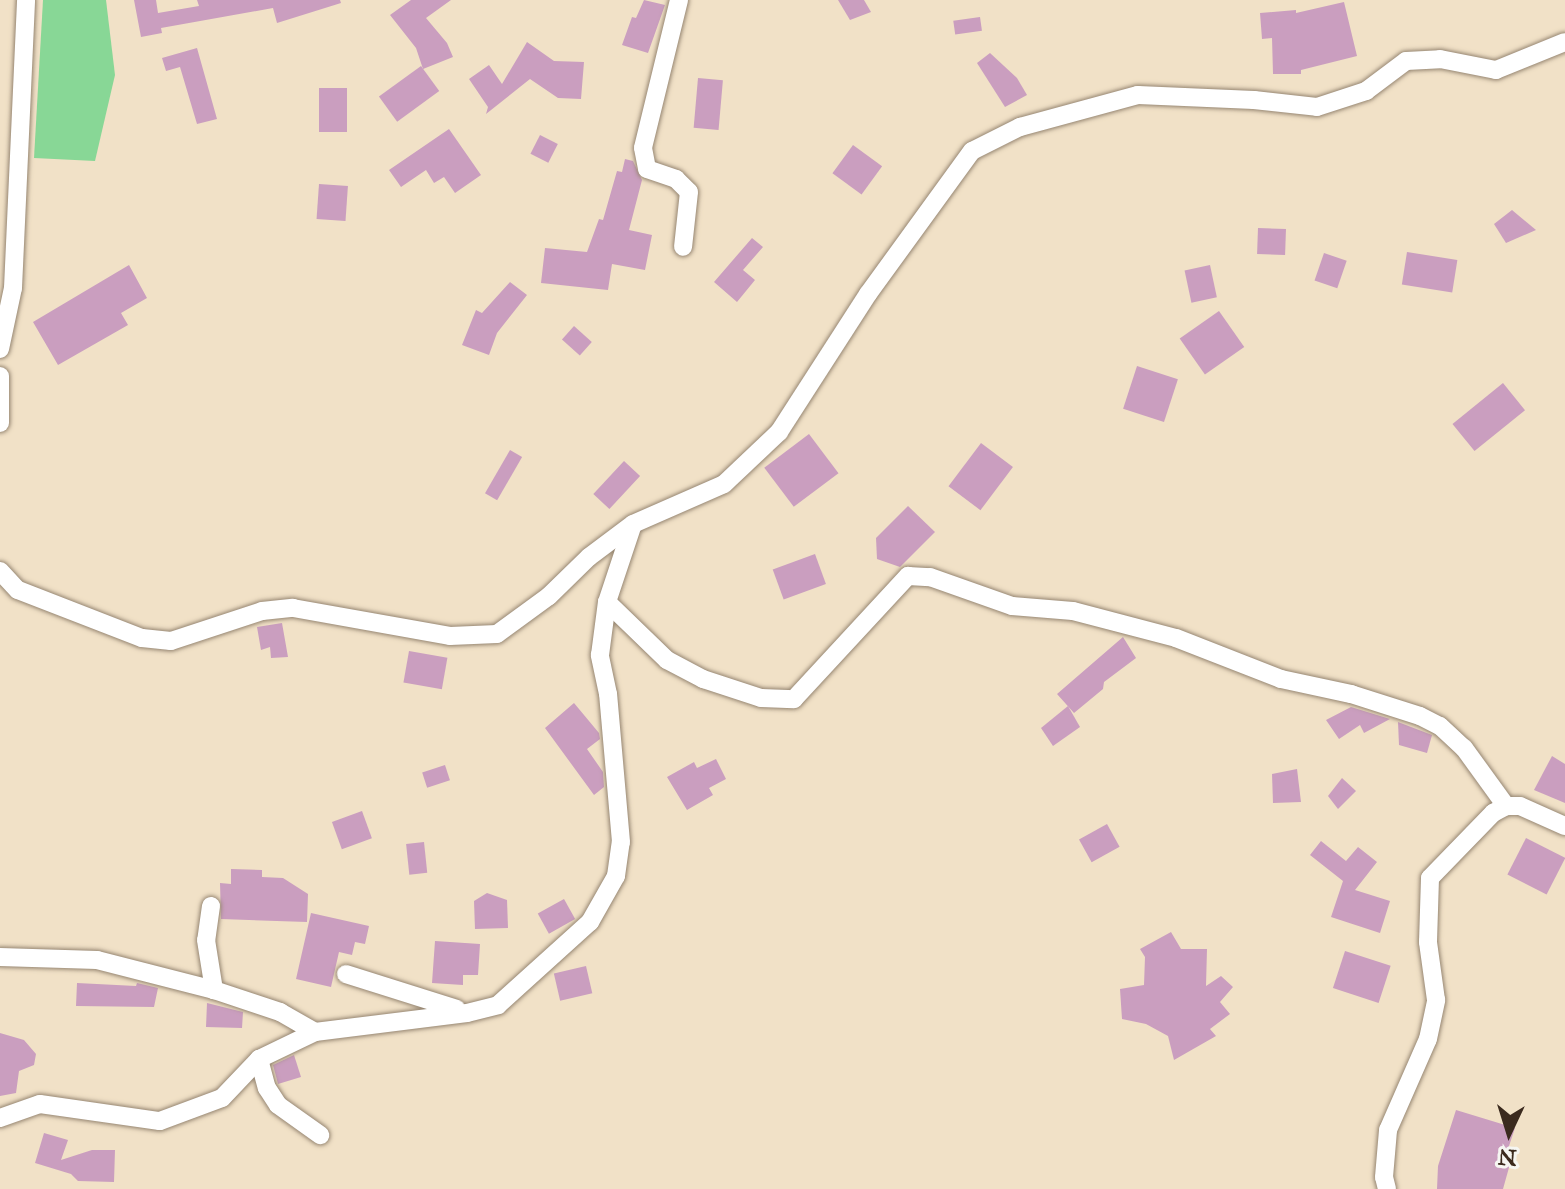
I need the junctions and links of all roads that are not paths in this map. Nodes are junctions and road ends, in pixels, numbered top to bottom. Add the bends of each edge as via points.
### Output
1 (26, 0) edge
2 (679, 0) edge
3 (1565, 42) edge
4 (683, 247) dead end
5 (0, 349) edge
6 (0, 376) edge
7 (0, 423) edge
8 (633, 524) junction
9 (0, 571) edge
10 (607, 602) junction
11 (1506, 806) junction
12 (1565, 826) edge
13 (211, 906) dead end
14 (0, 957) edge
15 (346, 974) dead end
16 (214, 990) junction
17 (467, 1013) junction
18 (315, 1032) junction
19 (259, 1059) junction
20 (0, 1118) edge
21 (320, 1135) dead end
22 (1387, 1189) edge

1 - 5 street via 13,288
2 - 4 street via 643,148 647,169 676,179 689,192
3 - 8 street via 1496,70 1440,59 1406,61 1366,91 1317,107 1138,95 1020,127 972,151 868,294 779,432 724,484
6 - 7 street
8 - 9 street via 510,625 479,637 293,608 262,611 171,641 142,638 18,590
8 - 10 street
10 - 11 street via 667,660 703,679 761,698 794,699 908,576 930,577 1012,606 1073,611 1176,638 1272,677 1420,716 1464,748
10 - 17 street via 600,655 621,823 616,876 590,922 498,1005
11 - 12 street via 1520,806
11 - 22 street via 1430,878 1428,942 1436,1000 1428,1039 1388,1130
13 - 16 street via 206,940
14 - 16 street via 97,960
15 - 17 street
16 - 18 street via 280,1012
17 - 18 street
18 - 19 street
19 - 20 street via 222,1098 160,1121 40,1104
19 - 21 street via 278,1105

